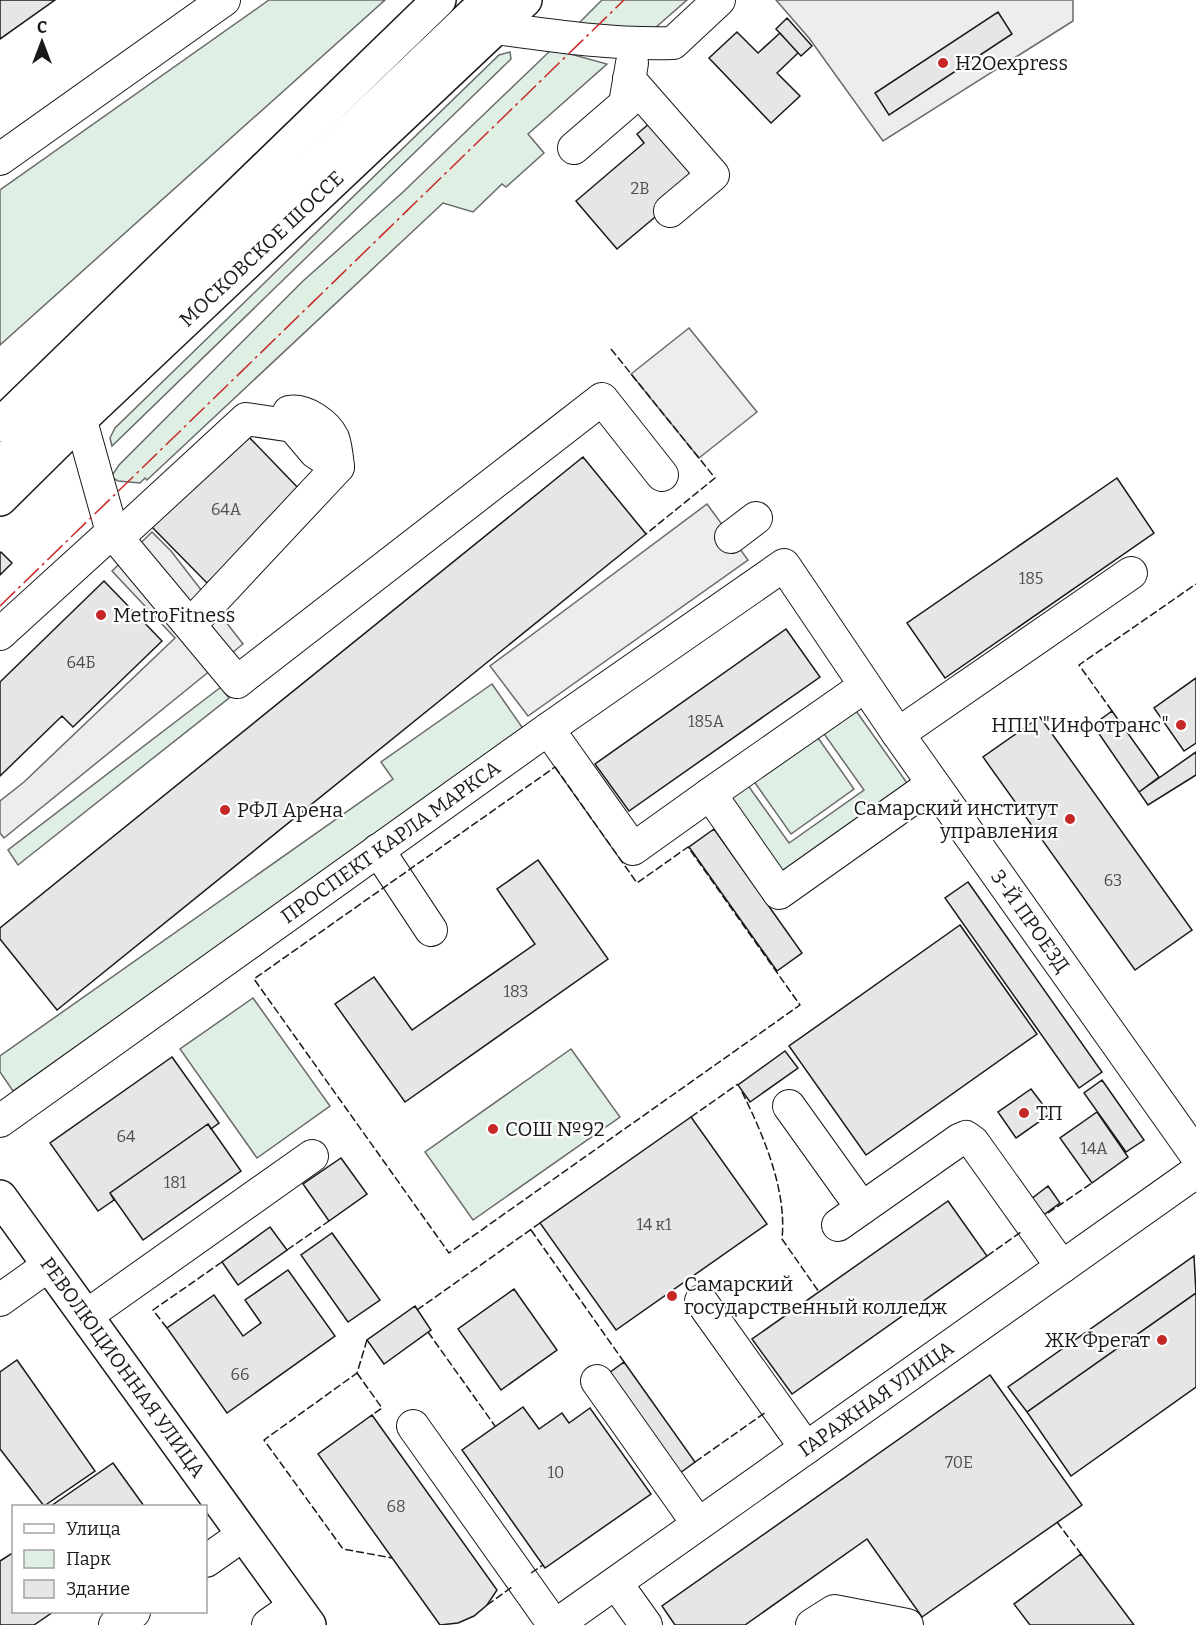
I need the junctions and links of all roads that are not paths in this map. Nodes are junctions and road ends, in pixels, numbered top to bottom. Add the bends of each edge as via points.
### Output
1 (224, 0) edge
2 (439, 0) edge
3 (525, 0) edge
4 (719, 0) edge
5 (492, 14) edge
6 (636, 44) junction
7 (629, 79) junction
8 (574, 148) dead end
9 (0, 159) edge
10 (670, 211) dead end
11 (77, 406) junction
12 (0, 426) edge
13 (0, 465) edge
14 (662, 475) dead end
15 (0, 499) edge
16 (756, 518) dead end
17 (114, 535) junction
18 (731, 537) dead end
19 (784, 565) joint
20 (1131, 573) dead end
21 (191, 624) junction
22 (0, 634) edge
23 (865, 686) junction
24 (548, 729) junction
25 (898, 734) junction
26 (933, 784) junction
27 (710, 795) junction
28 (378, 850) junction
29 (432, 930) dead end
30 (789, 1106) dead end
31 (0, 1121) edge
32 (1196, 1155) edge
33 (312, 1156) dead end
34 (1196, 1172) edge
35 (0, 1197) edge
36 (49, 1265) junction
37 (1062, 1268) junction
38 (0, 1300) edge
39 (701, 1301) dead end
40 (86, 1316) junction
41 (597, 1381) dead end
42 (413, 1426) dead end
43 (806, 1448) junction
44 (698, 1524) junction
45 (243, 1535) junction
46 (207, 1560) edge
47 (616, 1582) junction
48 (131, 1613) edge
49 (302, 1615) edge
50 (115, 1625) edge
51 (268, 1625) edge
52 (555, 1625) edge
53 (646, 1625) edge
54 (812, 1625) edge
55 (907, 1625) edge

1 - 9 street
2 - 12 main road
3 - 5 main road, МОСКОВСКОЕ ШОССЕ
4 - 6 street via 673,43
5 - 6 street via 554,37
5 - 11 main road, МОСКОВСКОЕ ШОССЕ
5 - 11 main road, МОСКОВСКОЕ ШОССЕ via 464,23
6 - 7 street
7 - 8 street via 625,104
7 - 10 street via 712,175
11 - 13 main road, МОСКОВСКОЕ ШОССЕ
11 - 15 main road, МОСКОВСКОЕ ШОССЕ
11 - 17 street
14 - 21 street via 602,399 237,682
16 - 18 street
17 - 21 street
17 - 21 street via 246,419 293,426 315,452 338,467
17 - 22 street
19 - 23 street, 3-Й ПРОЕЗД
19 - 24 street, ПРОСПЕКТ КАРЛА МАРКСА
20 - 25 street
23 - 25 street, 3-Й ПРОЕЗД
23 - 27 street
24 - 27 street via 633,849
24 - 28 street, ПРОСПЕКТ КАРЛА МАРКСА
25 - 26 street, 3-Й ПРОЕЗД
26 - 27 street via 779,893
26 - 32 street, 3-Й ПРОЕЗД
28 - 29 street
28 - 31 street, ПРОСПЕКТ КАРЛА МАРКСА
30 - 37 street via 850,1217 966,1137
33 - 40 street
34 - 37 street, ГАРАЖНАЯ УЛИЦА
35 - 36 main road, РЕВОЛЮЦИОННАЯ УЛИЦА
36 - 38 street
36 - 40 main road, РЕВОЛЮЦИОННАЯ УЛИЦА
37 - 43 street, ГАРАЖНАЯ УЛИЦА
39 - 43 street
40 - 45 main road, РЕВОЛЮЦИОННАЯ УЛИЦА
41 - 44 street
42 - 52 street
43 - 44 street, ГАРАЖНАЯ УЛИЦА
44 - 47 street, ГАРАЖНАЯ УЛИЦА
45 - 46 street
45 - 49 main road, РЕВОЛЮЦИОННАЯ УЛИЦА
47 - 52 street, ГАРАЖНАЯ УЛИЦА
47 - 53 street
48 - 50 street
49 - 51 street
54 - 55 street via 834,1611

